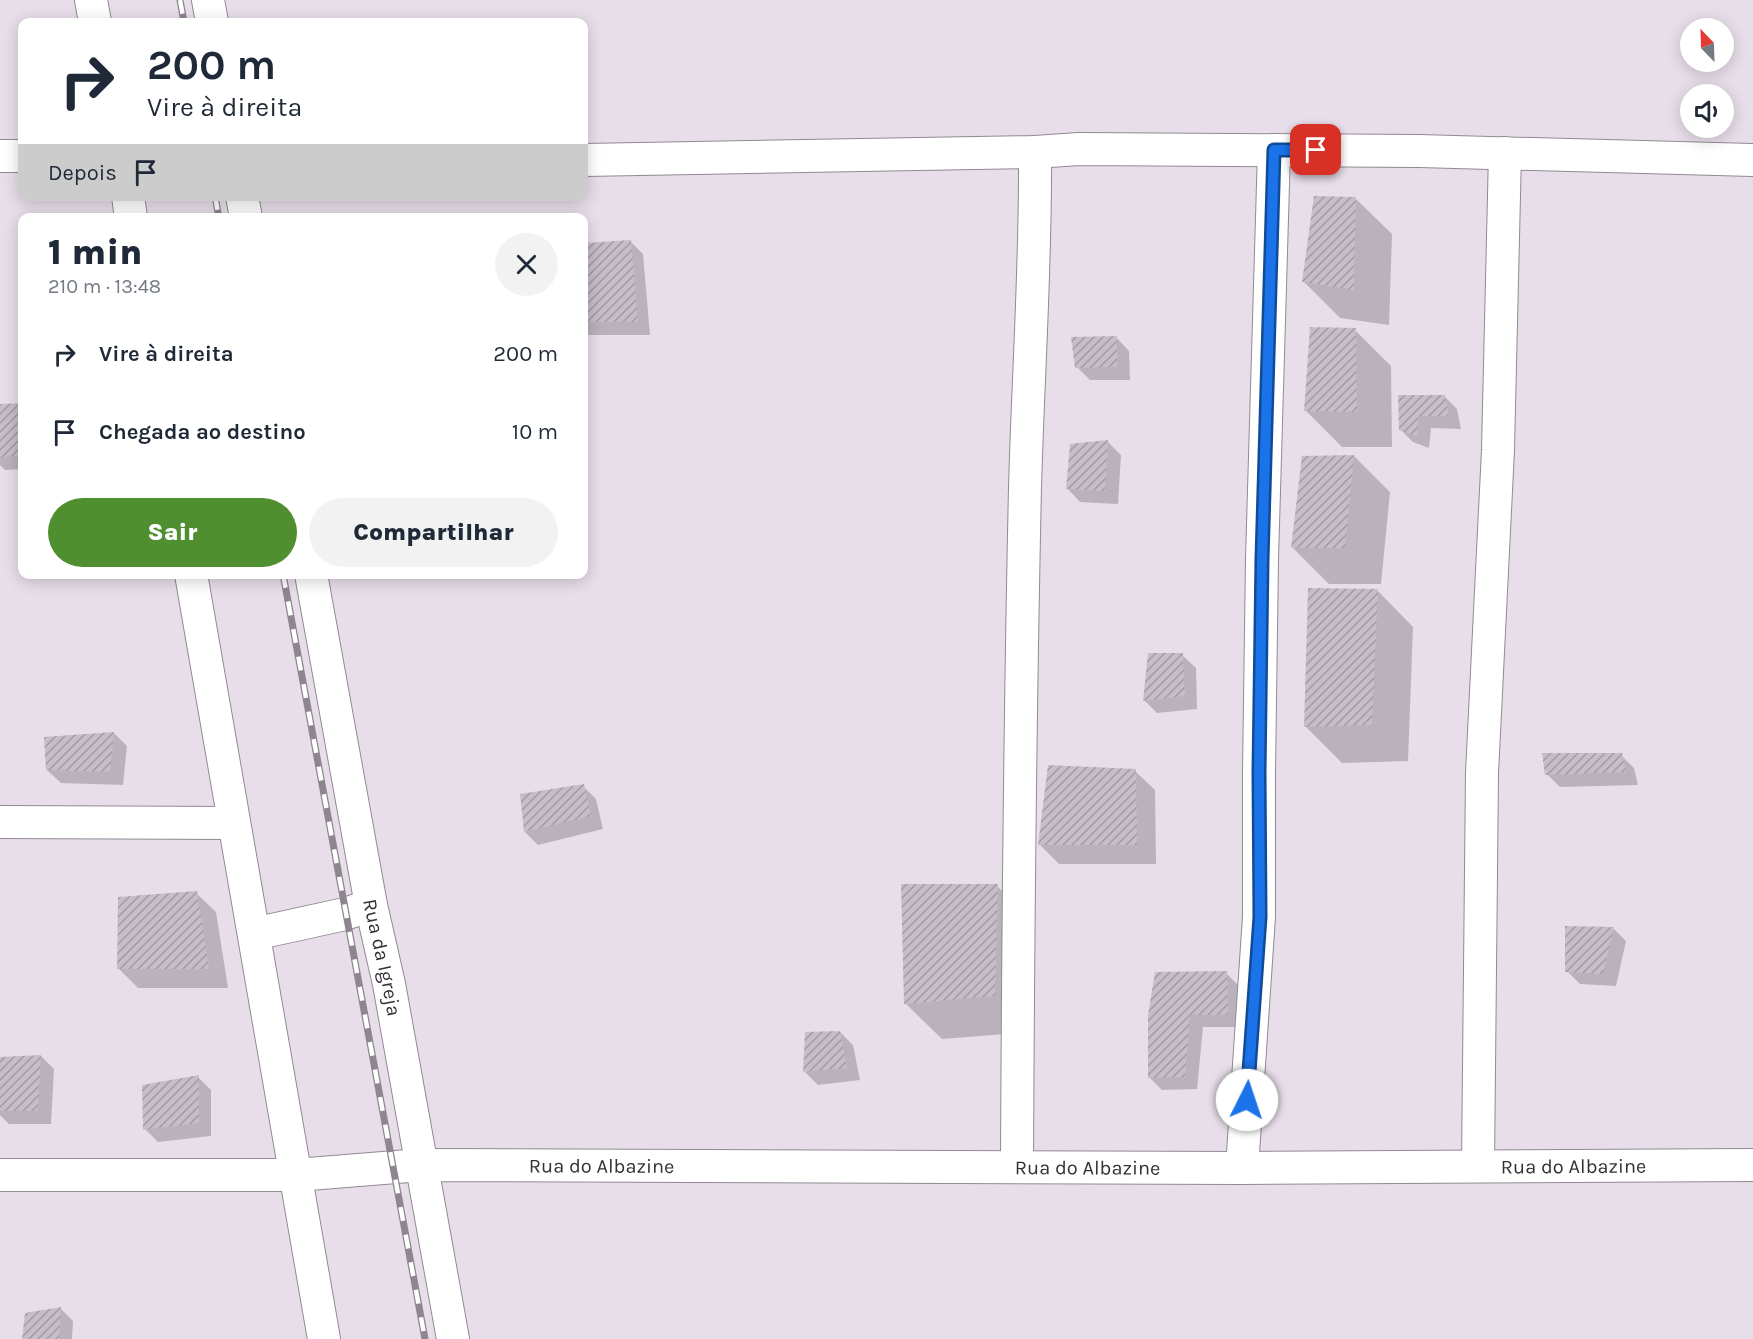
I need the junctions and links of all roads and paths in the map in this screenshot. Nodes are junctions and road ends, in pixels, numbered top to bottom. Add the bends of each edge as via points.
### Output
1 (91, 0) edge
2 (208, 0) edge
3 (94, 18) edge
4 (211, 18) edge
5 (1274, 150) junction
6 (1035, 152) junction
7 (1505, 153) junction
8 (0, 156) edge
9 (18, 156) edge
10 (588, 160) edge
11 (1753, 160) edge
12 (192, 579) edge
13 (313, 579) edge
14 (0, 822) edge
15 (233, 823) junction
16 (370, 905) junction
17 (254, 934) junction
18 (421, 1165) junction
19 (1753, 1165) edge
20 (1017, 1166) junction
21 (1478, 1167) junction
22 (1242, 1168) junction
23 (0, 1175) edge
24 (296, 1175) junction
25 (324, 1339) edge
26 (453, 1339) edge

1 - 3 street
2 - 4 street
5 - 6 street
5 - 7 street
5 - 22 street via 1262,571 1260,917
6 - 10 street
6 - 20 street via 1020,718
7 - 11 street
7 - 21 street via 1498,450 1482,773
8 - 9 street
12 - 15 street
13 - 16 street, Rua da Igreja
14 - 15 street
15 - 17 street
16 - 17 street
16 - 18 street, Rua da Igreja via 389,984
17 - 24 street
18 - 20 street, Rua do Albazine
18 - 24 street, Rua do Albazine
18 - 26 street, Rua da Igreja
19 - 21 street, Rua do Albazine
20 - 22 street, Rua do Albazine
21 - 22 street, Rua do Albazine
23 - 24 street, Rua do Albazine
24 - 25 street

